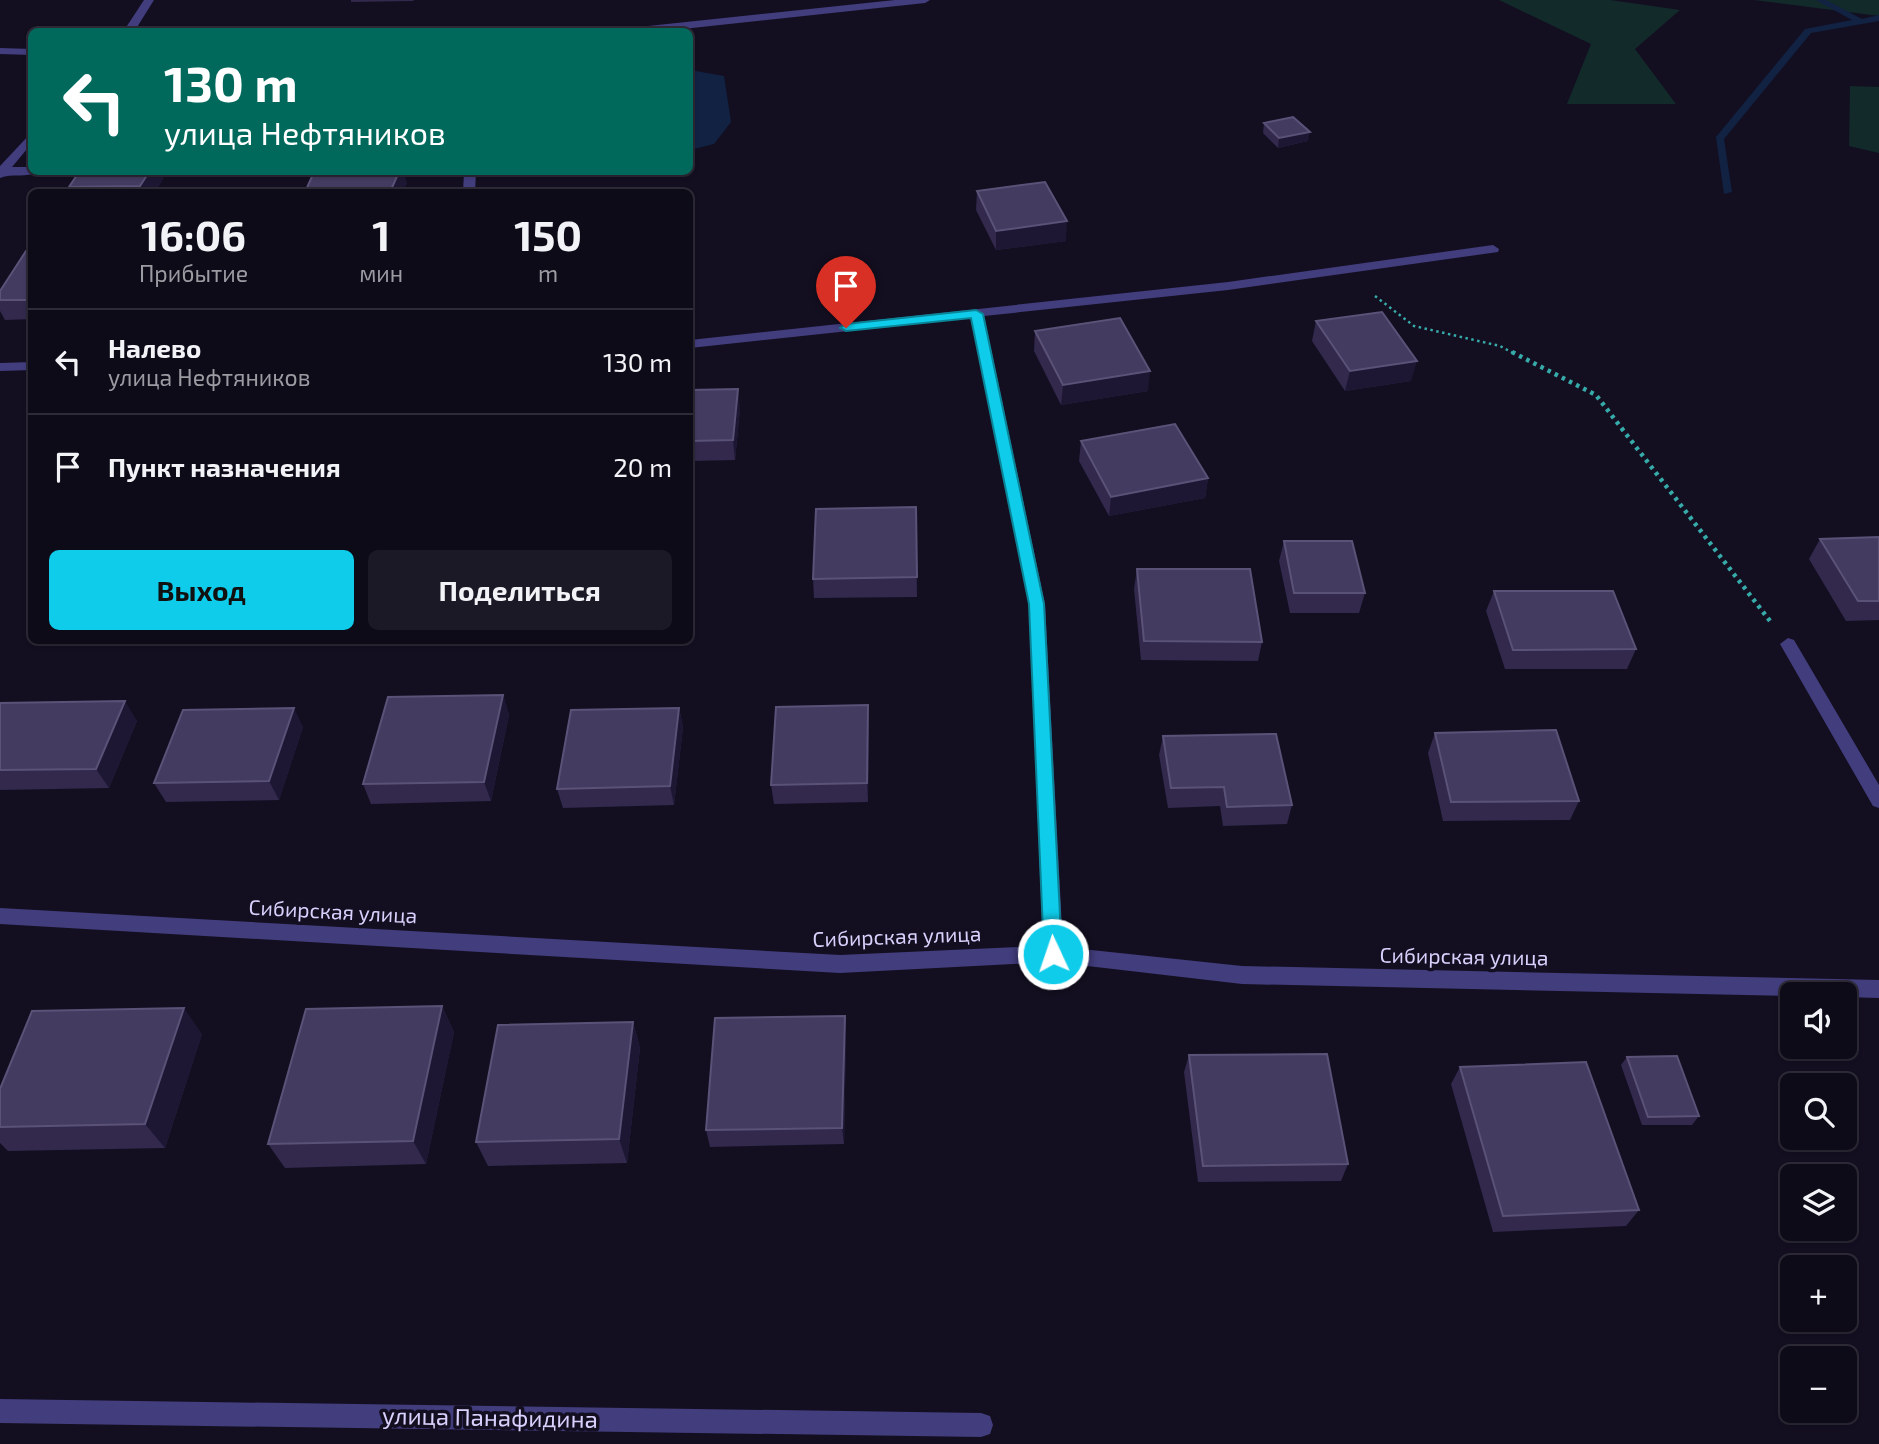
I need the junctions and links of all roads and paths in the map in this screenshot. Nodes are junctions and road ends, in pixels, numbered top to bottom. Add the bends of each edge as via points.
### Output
1 (149, 0) edge
2 (925, 0) edge
3 (131, 28) edge
4 (658, 28) edge
5 (0, 51) edge
6 (28, 52) edge
7 (28, 140) edge
8 (28, 171) edge
9 (1, 173) edge
10 (1493, 249) dead end
11 (1341, 270) junction
12 (976, 314) junction
13 (693, 344) edge
14 (28, 366) edge
15 (0, 367) edge
16 (1788, 644) joint
17 (1879, 801) edge
18 (0, 916) edge
19 (1053, 954) junction
20 (1879, 989) edge
21 (0, 1411) edge
22 (981, 1425) dead end

1 - 3 street
2 - 4 street
5 - 6 street
7 - 9 street
8 - 9 street
10 - 11 street
11 - 12 street
11 - 16 path via 1414,326 1500,346 1596,395
12 - 13 street
12 - 19 street via 1037,604
14 - 15 street
16 - 17 street
18 - 19 street, Сибирская улица via 840,964
19 - 20 street, Сибирская улица via 1242,975
21 - 22 street, улица Панафидина

